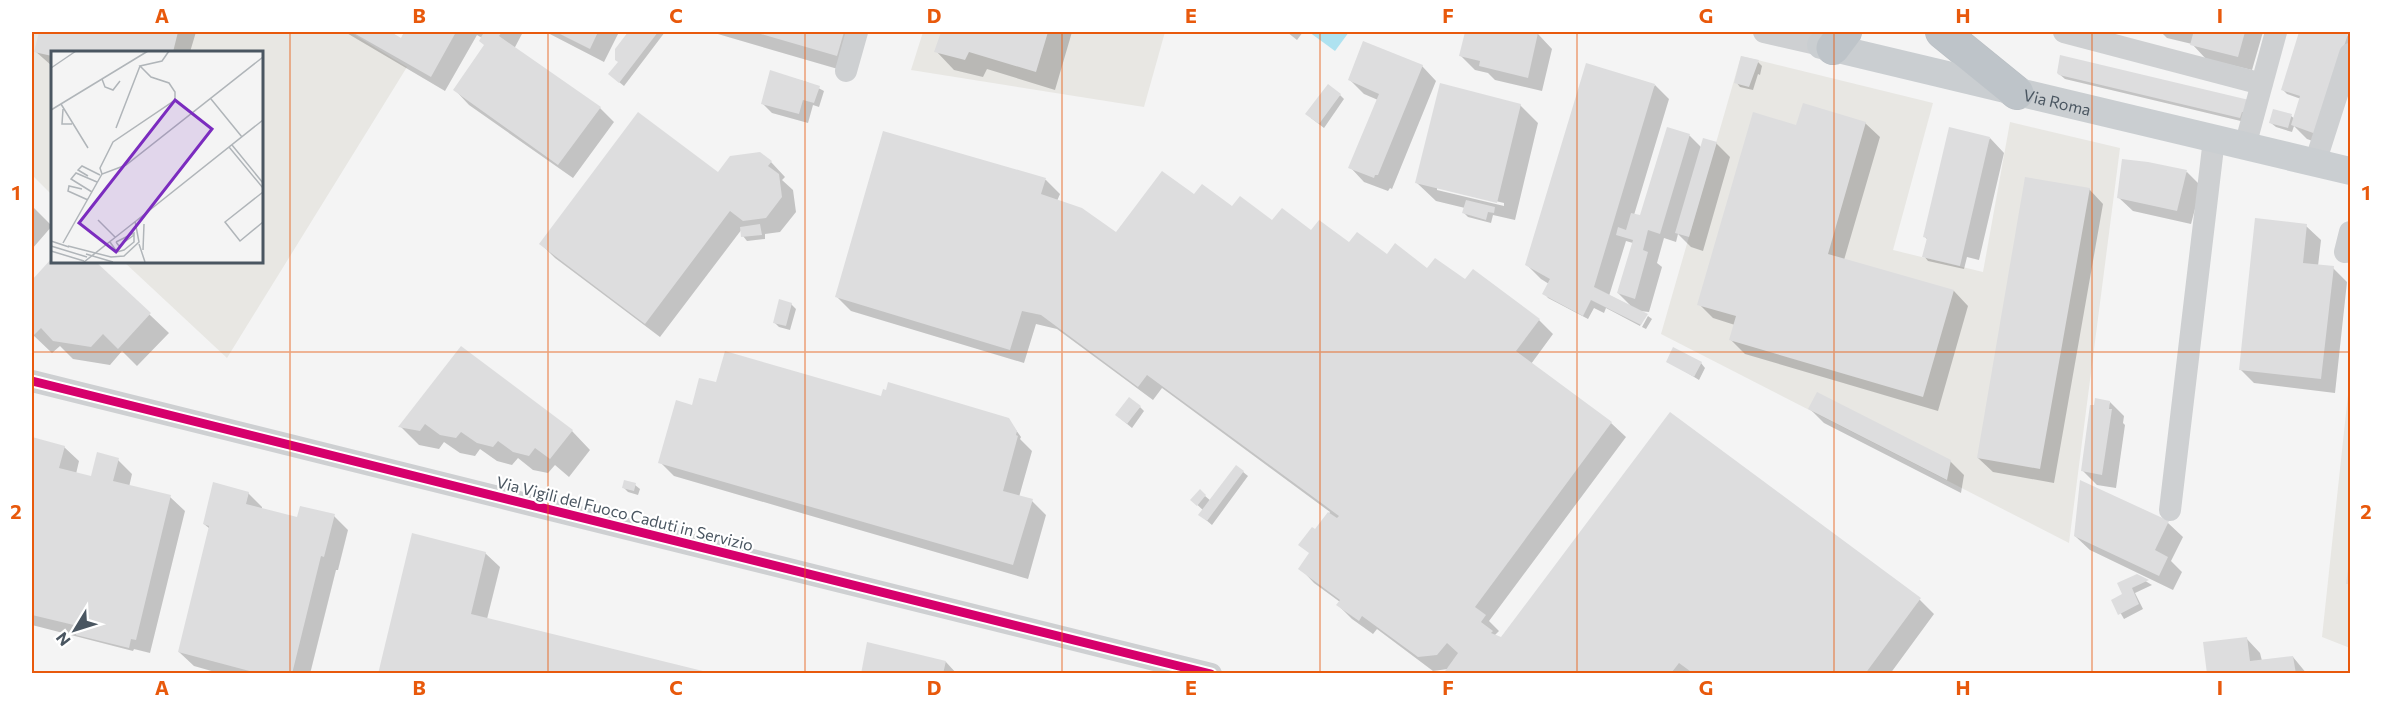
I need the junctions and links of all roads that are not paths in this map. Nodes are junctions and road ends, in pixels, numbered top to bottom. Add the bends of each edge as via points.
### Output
1 (857, 32) edge
2 (1764, 32) edge
3 (1942, 32) edge
4 (2064, 32) edge
5 (2276, 32) edge
6 (1829, 39) edge
7 (2350, 54) edge
8 (846, 70) dead end
9 (2262, 84) junction
10 (2017, 93) junction
11 (2214, 139) junction
12 (2245, 146) junction
13 (2315, 163) junction
14 (2350, 171) edge
15 (32, 381) edge
16 (2170, 510) dead end
17 (1211, 674) edge

1 - 8 street
2 - 6 street, Via Roma
3 - 10 highway
4 - 9 street
5 - 9 street
6 - 10 main road, Via Roma
7 - 13 street
9 - 12 street
10 - 11 main road, Via Roma
11 - 12 main road, Via Roma
11 - 16 street
12 - 13 main road, Via Roma
13 - 14 main road, Via Roma
15 - 17 street, Via Vigili del Fuoco Caduti in Servizio

